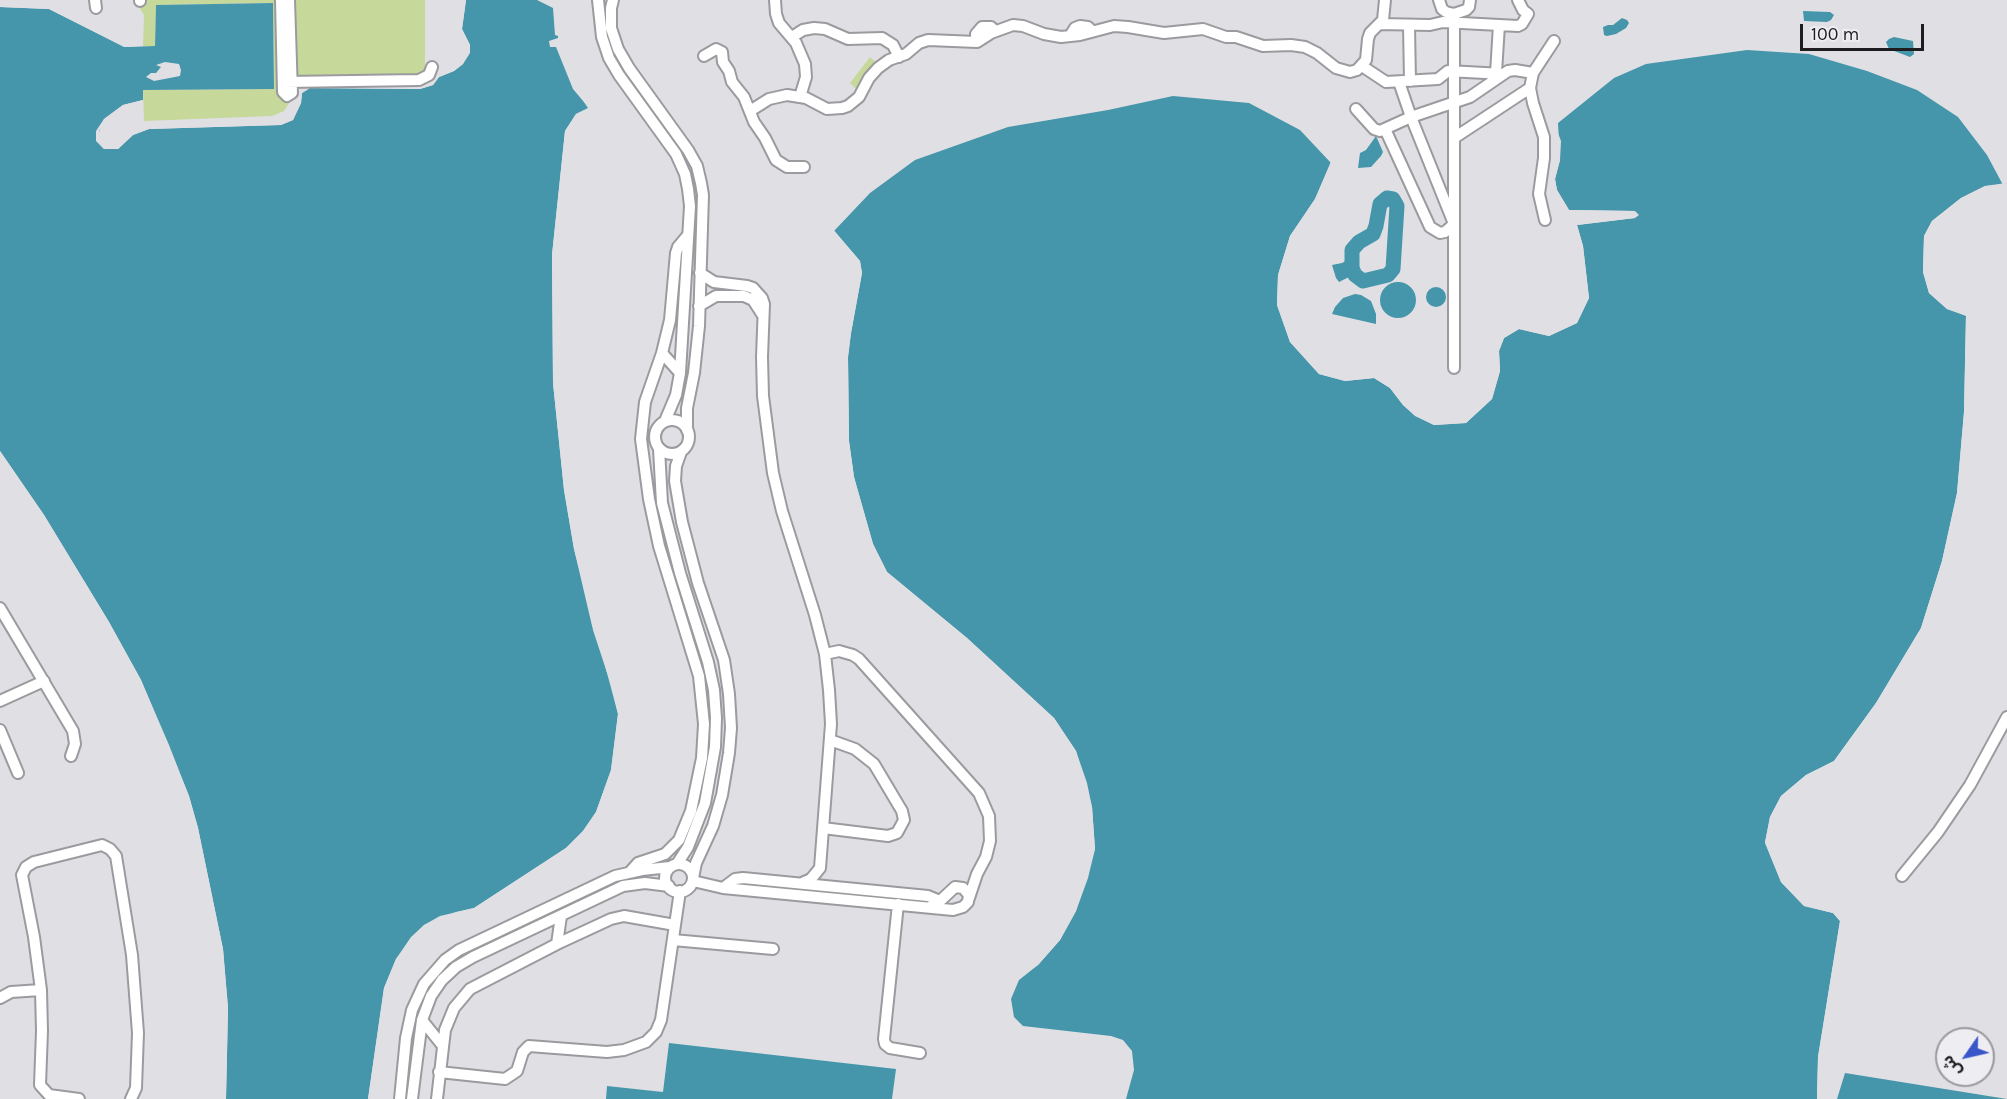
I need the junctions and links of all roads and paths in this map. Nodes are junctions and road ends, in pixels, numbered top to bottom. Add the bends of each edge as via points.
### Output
1 (598, 0) edge
2 (613, 0) edge
3 (775, 0) edge
4 (1385, 0) edge
5 (1433, 0) edge
6 (1439, 0) edge
7 (1470, 0) edge
8 (1518, 0) edge
9 (285, 1) edge
10 (1454, 18) junction
11 (1380, 24) junction
12 (1434, 24) junction
13 (1499, 25) junction
14 (1409, 26) junction
15 (792, 38) junction
16 (1554, 41) dead end
17 (704, 56) dead end
18 (899, 57) junction
19 (1362, 66) junction
20 (432, 67) dead end
21 (1454, 72) junction
22 (1533, 73) junction
23 (1500, 74) junction
24 (1405, 82) junction
25 (1530, 88) junction
26 (800, 97) junction
27 (1454, 102) junction
28 (1356, 108) dead end
29 (750, 111) junction
30 (1411, 117) junction
31 (1385, 129) junction
32 (1454, 138) junction
33 (804, 167) dead end
34 (1545, 220) dead end
35 (1454, 224) junction
36 (688, 235) junction
37 (700, 273) junction
38 (699, 306) junction
39 (763, 317) junction
40 (662, 354) junction
41 (1454, 368) dead end
42 (680, 373) junction
43 (665, 421) junction
44 (687, 430) junction
45 (660, 449) junction
46 (681, 452) junction
47 (671, 585) junction
48 (687, 595) junction
49 (0, 608) edge
50 (825, 654) junction
51 (44, 681) junction
52 (0, 701) edge
53 (2007, 717) edge
54 (0, 730) edge
55 (2003, 736) edge
56 (830, 740) junction
57 (71, 756) dead end
58 (18, 773) dead end
59 (823, 828) junction
60 (674, 866) junction
61 (820, 868) junction
62 (629, 873) junction
63 (977, 874) junction
64 (1902, 876) dead end
65 (693, 879) junction
66 (802, 884) junction
67 (669, 886) junction
68 (833, 886) junction
69 (957, 886) junction
70 (723, 888) junction
71 (680, 891) junction
72 (969, 898) junction
73 (940, 901) junction
74 (898, 904) junction
75 (930, 907) junction
76 (561, 916) junction
77 (675, 925) junction
78 (673, 940) junction
79 (557, 944) junction
80 (773, 950) dead end
81 (5, 990) edge
82 (41, 990) junction
83 (0, 998) edge
84 (422, 1020) junction
85 (442, 1045) junction
86 (920, 1053) dead end
87 (439, 1072) junction
88 (136, 1083) junction
89 (79, 1099) edge
90 (123, 1099) edge
91 (131, 1099) edge
92 (400, 1099) edge
93 (412, 1099) edge
94 (436, 1099) edge

1 - 36 street via 609,58 682,166 690,206
2 - 37 street via 611,28 618,49 699,172
3 - 15 street via 779,23
4 - 11 street
5 - 12 street
6 - 10 street via 1442,9
7 - 10 street via 1469,7
8 - 13 street via 1528,14 1522,24
9 - 20 street via 287,82 418,80 429,75
10 - 12 street
10 - 13 street
10 - 21 street
11 - 14 street
11 - 19 street via 1368,39
12 - 14 street
13 - 23 street
14 - 24 street
15 - 18 street via 814,28 848,39 882,38 893,45
15 - 26 street via 805,64
16 - 22 street
17 - 29 street via 716,49 722,52 732,82
18 - 19 street via 928,40 977,42 1010,26 1070,36 1121,26 1164,33 1203,29 1263,46 1305,48 1342,72
18 - 26 street via 878,68 859,97 848,106 827,109
19 - 24 street via 1382,80
21 - 23 street
21 - 24 street via 1438,79
21 - 27 street
22 - 23 street via 1515,70
22 - 25 street
23 - 27 street via 1470,97
24 - 30 street
25 - 32 street
25 - 34 street via 1544,137 1539,194
26 - 29 street via 778,96
27 - 30 street
27 - 32 street
28 - 31 street via 1374,129
29 - 33 street via 776,160 788,167
30 - 31 street
30 - 35 street
31 - 35 street via 1430,227 1440,233
32 - 35 street
35 - 41 street
36 - 40 street via 675,253 670,320
36 - 42 street
37 - 38 street
37 - 39 street via 714,282 753,288 762,298
38 - 39 street via 716,296 744,296 757,304
38 - 44 street
39 - 50 street via 763,396 773,473
40 - 42 street
40 - 47 street via 645,402 641,439 653,523
42 - 43 street
43 - 44 street via 678,421
43 - 45 street via 655,434
44 - 46 street via 688,442
45 - 46 street via 671,454
45 - 48 street via 662,502
46 - 65 street via 675,481 680,512 724,660 731,728 722,795
47 - 48 street
47 - 62 street via 694,653 702,692 704,740 700,776 679,840 665,854 638,863
48 - 60 street via 711,676 715,747 700,819 685,853
49 - 51 street
50 - 56 street
50 - 63 street via 839,651 859,660 979,793 991,833 986,857
51 - 52 street
51 - 57 street via 74,735
53 - 55 street
54 - 58 street
55 - 64 street via 1938,832
56 - 59 street
56 - 59 street via 855,749 874,764 904,820 897,833 888,837
59 - 61 street
60 - 62 street
60 - 65 street via 688,867
60 - 67 street via 666,877
61 - 66 street
61 - 68 street
62 - 92 street via 600,882 459,950 434,971 412,1010
63 - 69 street
63 - 72 street
65 - 70 street
65 - 71 street via 689,887
66 - 68 street
66 - 70 street via 743,878
67 - 71 street
67 - 76 street via 623,886
68 - 73 street via 928,896
69 - 72 street via 966,890
69 - 73 street
70 - 74 street
71 - 77 street
72 - 75 street via 957,910
73 - 75 street
74 - 75 street
74 - 86 street via 884,1039 890,1048
76 - 79 street
76 - 84 street via 456,967 431,996
77 - 78 street
77 - 79 street via 617,917
78 - 80 street
78 - 87 street via 662,1020 646,1042 607,1052 530,1046 523,1052 517,1071 505,1080
79 - 85 street via 470,990 450,1015
81 - 82 street
81 - 83 street
82 - 88 street via 23,885 30,870 43,860 93,847 110,849 116,856 136,984
82 - 89 street via 42,1089 49,1095
84 - 85 street
84 - 93 street
85 - 87 street
87 - 94 street
88 - 90 street
88 - 91 street

